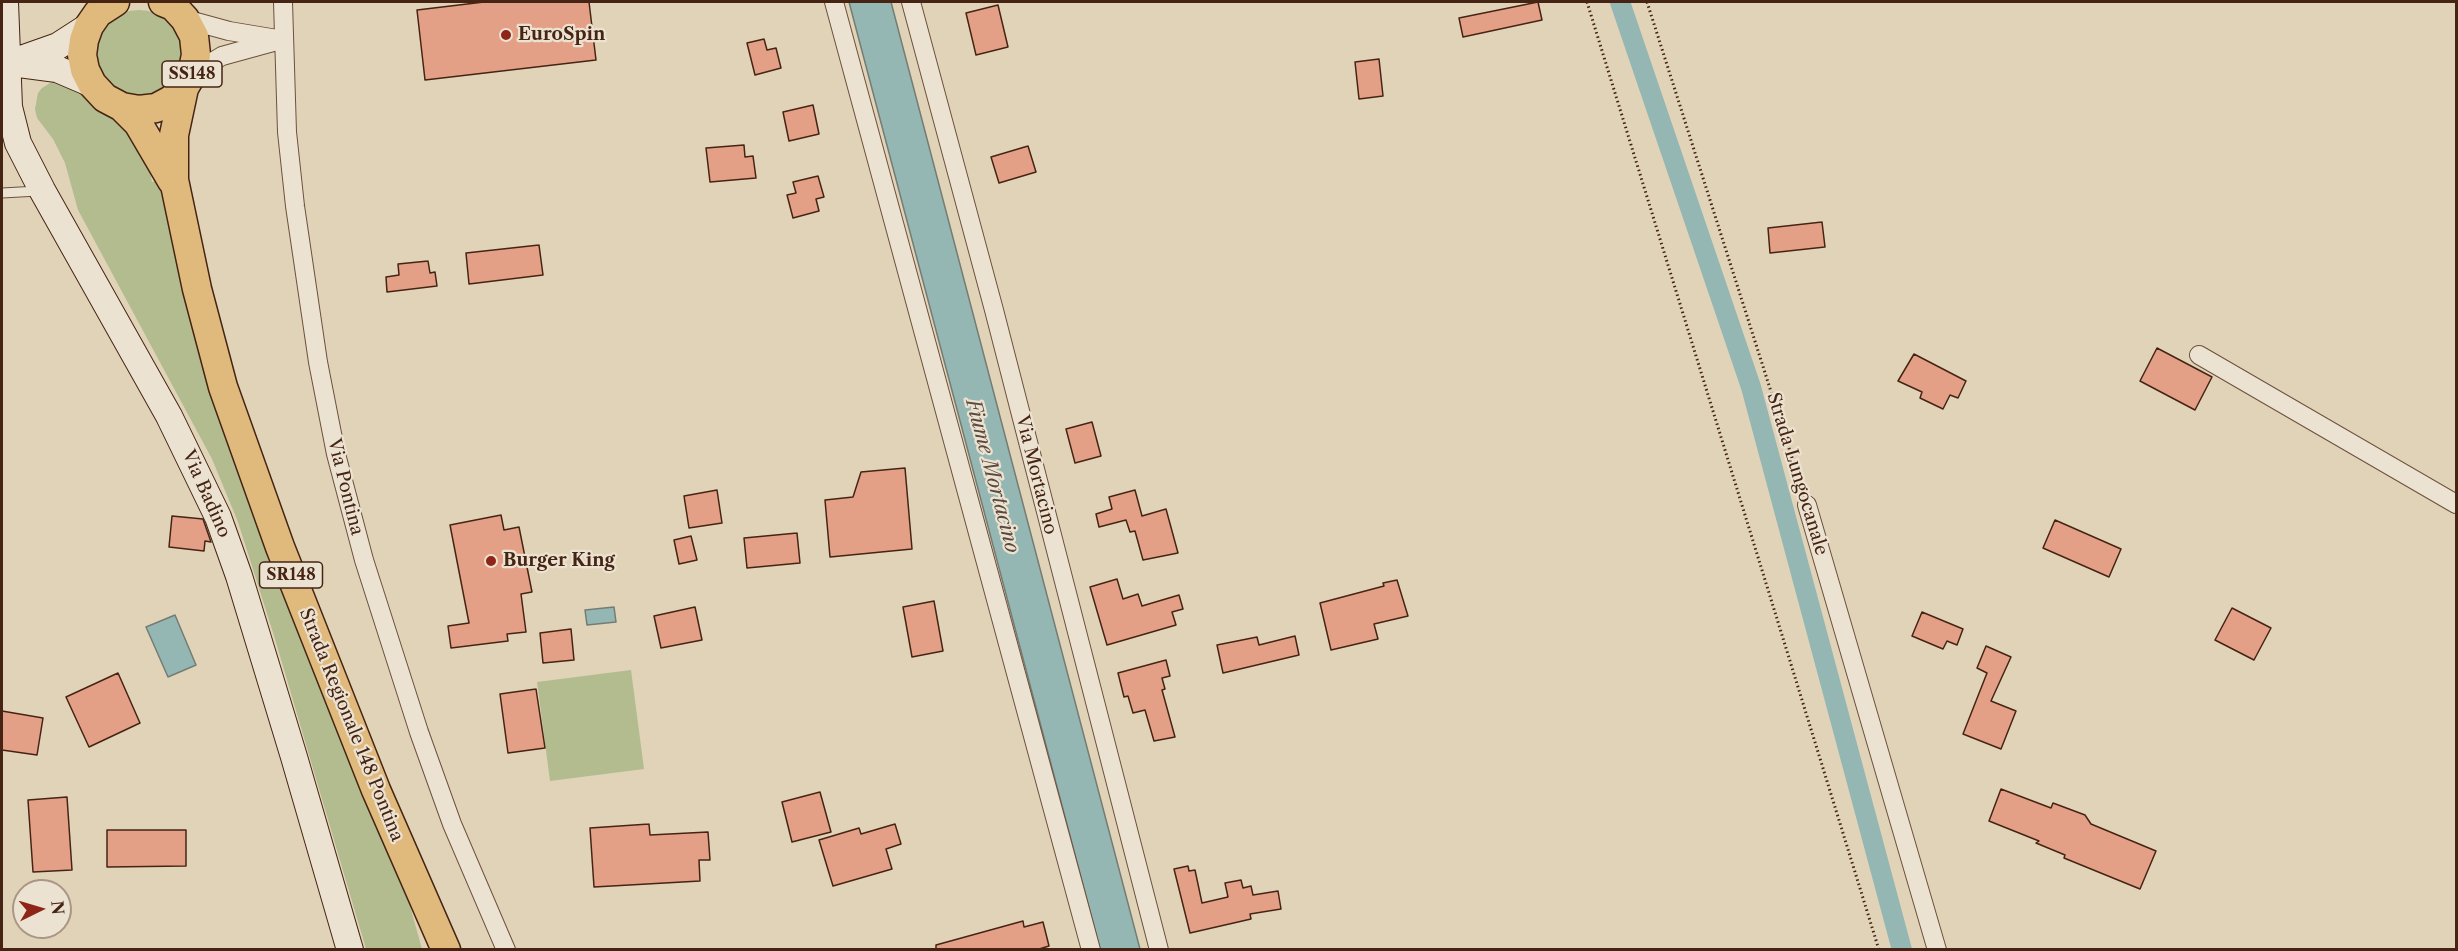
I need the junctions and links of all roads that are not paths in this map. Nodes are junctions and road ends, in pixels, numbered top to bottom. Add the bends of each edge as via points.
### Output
1 (5, 2) edge
2 (112, 2) edge
3 (283, 2) edge
4 (834, 2) edge
5 (911, 2) edge
6 (173, 7) edge
7 (89, 26) junction
8 (283, 40) junction
9 (7, 64) junction
10 (188, 81) junction
11 (92, 84) junction
12 (122, 107) junction
13 (175, 187) junction
14 (42, 190) junction
15 (2, 193) edge
16 (2199, 355) dead end
17 (2457, 504) edge
18 (1807, 505) road end
19 (350, 950) edge
20 (446, 950) edge
21 (506, 950) edge
22 (1090, 950) edge
23 (1159, 950) edge
24 (1937, 950) edge

1 - 9 street, Via Badino
2 - 7 main road
3 - 8 street, Via Pontina
4 - 22 street
5 - 23 street, Via Mortacino
6 - 8 street via 229,31
6 - 10 main road, Strada Regionale 148 Pontina / SS148 via 194,36 196,55
7 - 9 street via 58,46
7 - 11 main road via 82,55
8 - 10 street via 222,56
8 - 21 street, Via Pontina via 287,132 300,249 340,471 379,611 426,752
9 - 11 street via 47,66
9 - 14 street, Via Badino via 13,126
10 - 12 main road, SS148 via 171,100 156,108
10 - 13 main road, Strada Regionale 148 Pontina / SR148 via 174,135
11 - 12 main road, Strada Regionale 148 Pontina via 105,98
12 - 13 main road, Strada Regionale 148 Pontina / SR148 via 144,131
13 - 20 main road, Strada Regionale 148 Pontina / SR148 via 207,329 248,461 376,790
14 - 15 lane
14 - 19 street, Via Badino via 173,423 218,517
16 - 17 street
18 - 24 street, Strada Lungocanale

